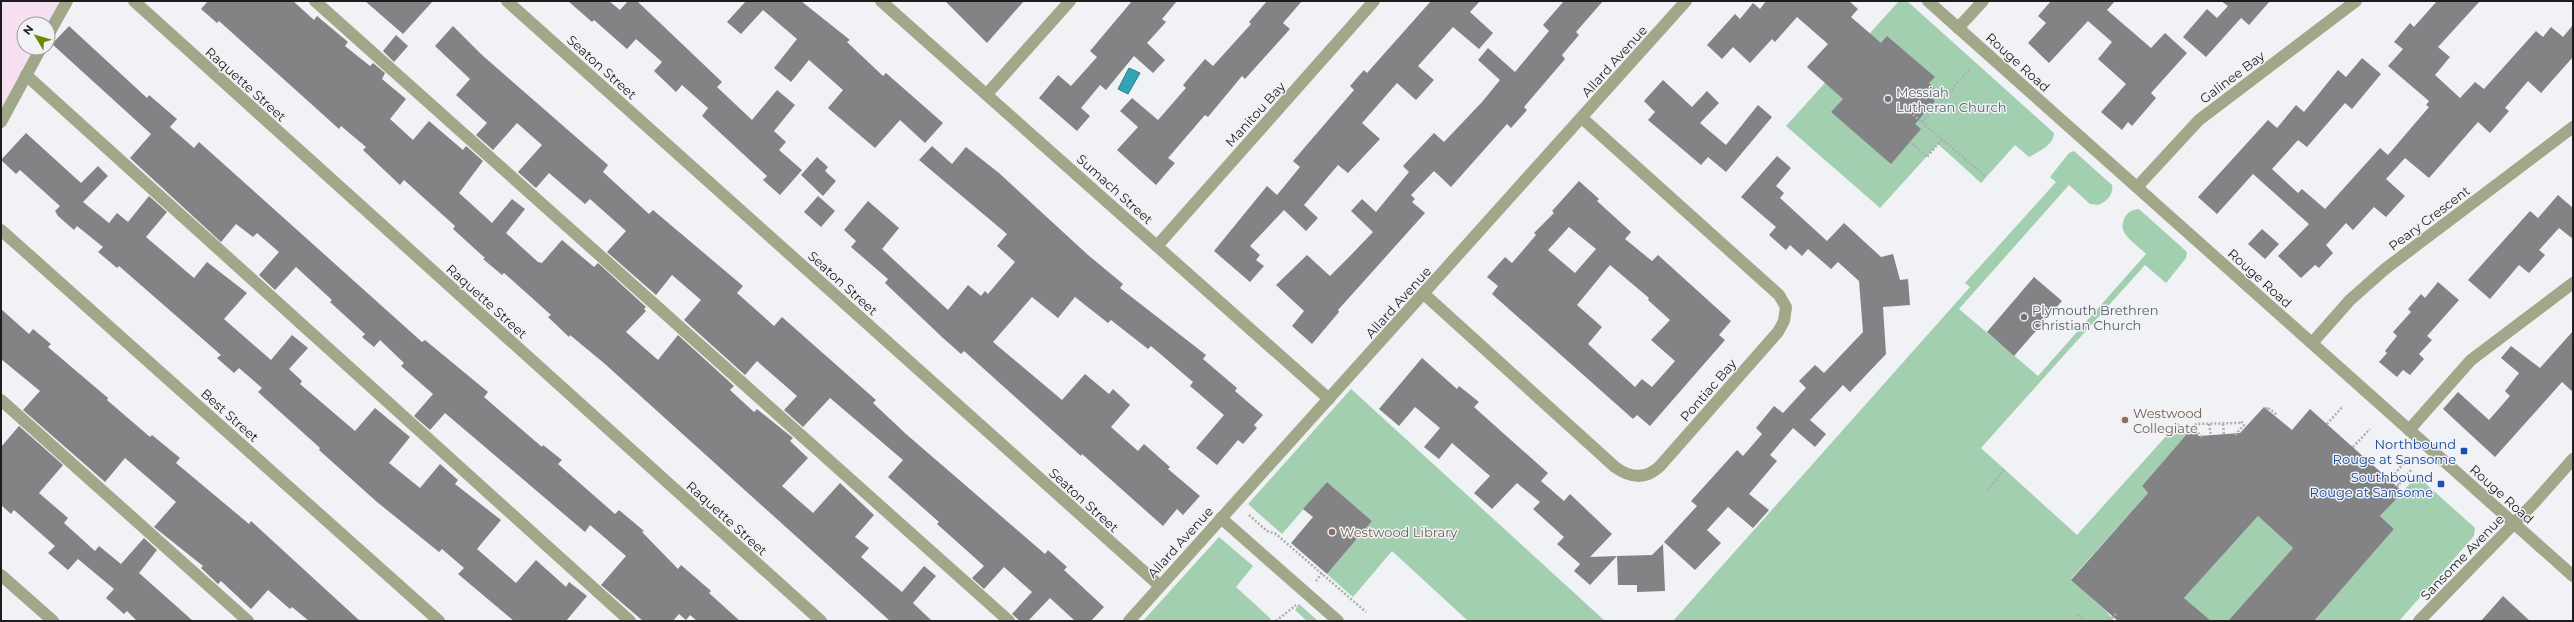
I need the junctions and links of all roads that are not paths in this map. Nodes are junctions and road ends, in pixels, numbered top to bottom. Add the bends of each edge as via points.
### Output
1 (67, 1) edge
2 (134, 1) edge
3 (314, 1) edge
4 (508, 1) edge
5 (881, 1) edge
6 (1070, 1) edge
7 (1374, 1) edge
8 (1686, 1) edge
9 (1928, 1) edge
10 (1983, 1) edge
11 (2356, 1) edge
12 (56, 21) edge
13 (1958, 28) junction
14 (37, 56) edge
15 (26, 75) junction
16 (987, 94) junction
17 (1582, 118) junction
18 (1, 122) edge
19 (2573, 127) edge
20 (2137, 187) junction
21 (1, 230) edge
22 (1157, 246) junction
23 (2573, 283) edge
24 (1424, 294) junction
25 (2312, 343) junction
26 (1329, 399) junction
27 (1, 400) edge
28 (2409, 430) junction
29 (2573, 459) edge
30 (1221, 518) junction
31 (2514, 523) junction
32 (1, 575) edge
33 (2573, 576) edge
34 (1160, 586) junction
35 (2421, 620) edge
36 (53, 621) edge
37 (248, 621) edge
38 (439, 621) edge
39 (630, 621) edge
40 (821, 621) edge
41 (1009, 621) edge
42 (1129, 621) edge
43 (1338, 621) edge

1 - 12 street
2 - 40 street, Raquette Street
3 - 41 street
4 - 34 street, Seaton Street
5 - 16 street, Sumach Street
6 - 16 street
7 - 22 street, Manitou Bay
8 - 17 street, Allard Avenue
9 - 13 street, Rouge Road
10 - 13 street
11 - 20 street, Galinee Bay via 2199,120
13 - 20 street, Rouge Road
14 - 15 street
15 - 18 street
15 - 39 street
16 - 22 street, Sumach Street
17 - 24 street, Allard Avenue
17 - 24 street, Pontiac Bay via 1779,295 1786,307 1784,321 1778,332 1660,466 1652,472 1637,476 1628,475 1615,467
19 - 25 street, Peary Crescent via 2385,269 2350,300
20 - 25 street, Rouge Road
21 - 38 street, Best Street
22 - 26 street, Sumach Street
23 - 28 street via 2471,360
24 - 26 street, Allard Avenue
25 - 28 street, Rouge Road
26 - 30 street, Allard Avenue
27 - 37 street
28 - 31 street, Rouge Road
29 - 31 street, Sansome Avenue
30 - 34 street, Allard Avenue
30 - 43 street
31 - 33 street, Rouge Road
31 - 35 street, Sansome Avenue
32 - 36 street
34 - 42 street, Allard Avenue

